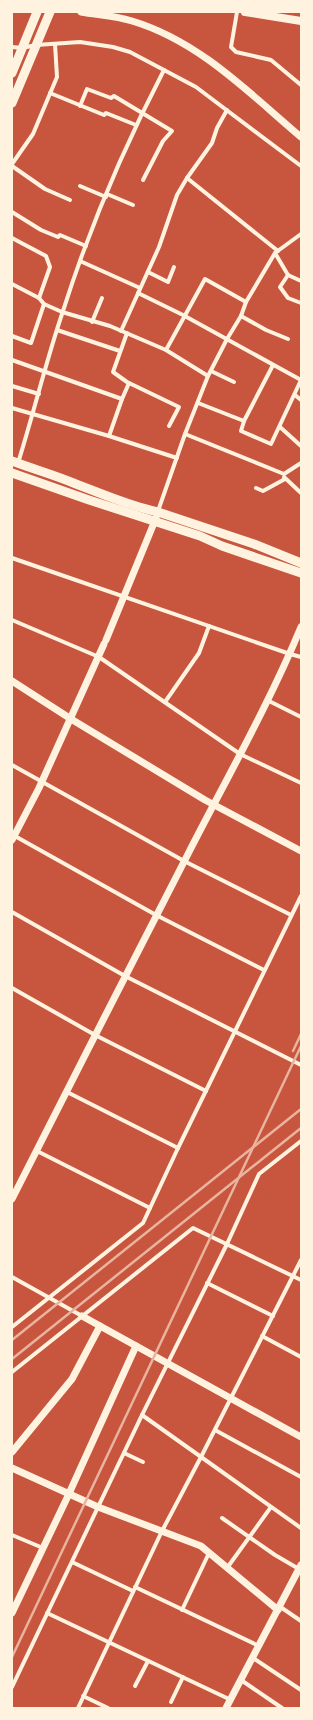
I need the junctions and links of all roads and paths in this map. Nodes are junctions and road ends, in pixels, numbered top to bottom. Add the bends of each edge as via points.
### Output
1 (37, 12) edge
2 (50, 12) edge
3 (81, 12) edge
4 (237, 12) edge
5 (245, 12) edge
6 (125, 16) edge
7 (301, 21) edge
8 (36, 44) junction
9 (55, 44) junction
10 (12, 47) edge
11 (22, 48) junction
12 (164, 70) junction
13 (12, 73) edge
14 (301, 85) edge
15 (50, 94) junction
16 (12, 103) edge
17 (80, 106) junction
18 (227, 110) junction
19 (142, 112) junction
20 (136, 125) junction
21 (301, 137) edge
22 (12, 165) edge
23 (301, 166) edge
24 (186, 178) junction
25 (143, 180) dead end
26 (80, 186) dead end
27 (106, 195) junction
28 (70, 200) dead end
29 (133, 205) dead end
30 (12, 212) edge
31 (301, 234) edge
32 (12, 238) edge
33 (86, 246) junction
34 (276, 252) junction
35 (80, 261) junction
36 (174, 267) dead end
37 (148, 272) junction
38 (288, 275) junction
39 (301, 281) edge
40 (12, 284) edge
41 (140, 288) junction
42 (138, 293) junction
43 (39, 298) junction
44 (102, 298) dead end
45 (246, 302) junction
46 (301, 303) edge
47 (44, 304) junction
48 (62, 312) junction
49 (185, 316) junction
50 (241, 316) junction
51 (92, 322) junction
52 (57, 330) junction
53 (121, 331) junction
54 (127, 333) junction
55 (12, 336) edge
56 (227, 339) junction
57 (288, 339) dead end
58 (166, 350) junction
59 (120, 351) junction
60 (12, 360) edge
61 (273, 365) junction
62 (211, 371) junction
63 (45, 372) junction
64 (208, 376) junction
65 (234, 382) dead end
66 (128, 383) junction
67 (12, 386) edge
68 (39, 394) junction
69 (295, 395) junction
70 (122, 399) junction
71 (301, 400) edge
72 (198, 403) junction
73 (12, 408) edge
74 (33, 415) junction
75 (244, 421) junction
76 (169, 426) dead end
77 (280, 427) junction
78 (185, 434) junction
79 (109, 436) junction
80 (301, 446) edge
81 (177, 458) junction
82 (15, 462) edge
83 (301, 463) edge
84 (12, 473) edge
85 (284, 476) junction
86 (256, 488) dead end
87 (301, 493) edge
88 (158, 512) junction
89 (155, 521) junction
90 (12, 558) edge
91 (301, 563) edge
92 (301, 573) edge
93 (124, 597) junction
94 (12, 620) edge
95 (209, 626) junction
96 (301, 627) edge
97 (290, 654) junction
98 (99, 657) junction
99 (301, 657) edge
100 (12, 681) edge
101 (267, 700) junction
102 (165, 702) junction
103 (301, 717) edge
104 (71, 719) junction
105 (240, 754) junction
106 (12, 765) edge
107 (42, 782) junction
108 (301, 783) edge
109 (213, 805) junction
110 (13, 837) edge
111 (301, 851) edge
112 (184, 861) junction
113 (301, 896) edge
114 (12, 912) edge
115 (156, 915) junction
116 (291, 915) junction
117 (264, 970) junction
118 (125, 976) junction
119 (12, 988) edge
120 (234, 1032) junction
121 (95, 1035) junction
122 (301, 1065) edge
123 (206, 1091) junction
124 (67, 1092) junction
125 (301, 1141) edge
126 (178, 1148) junction
127 (37, 1151) junction
128 (12, 1199) edge
129 (150, 1208) junction
130 (227, 1244) junction
131 (301, 1260) edge
132 (293, 1276) junction
133 (12, 1277) edge
134 (301, 1280) edge
135 (207, 1283) junction
136 (49, 1297) junction
137 (82, 1316) junction
138 (273, 1316) junction
139 (100, 1326) junction
140 (12, 1327) edge
141 (262, 1336) junction
142 (136, 1346) junction
143 (301, 1357) edge
144 (168, 1363) junction
145 (12, 1372) edge
146 (231, 1398) junction
147 (142, 1415) junction
148 (215, 1430) junction
149 (301, 1437) edge
150 (12, 1452) edge
151 (124, 1453) junction
152 (201, 1457) junction
153 (143, 1462) dead end
154 (12, 1468) edge
155 (301, 1477) edge
156 (68, 1493) junction
157 (98, 1507) junction
158 (271, 1507) junction
159 (222, 1518) dead end
160 (301, 1528) edge
161 (162, 1531) junction
162 (12, 1535) edge
163 (250, 1538) junction
164 (43, 1548) junction
165 (209, 1553) junction
166 (72, 1562) junction
167 (300, 1567) edge
168 (227, 1568) junction
169 (134, 1589) junction
170 (15, 1598) edge
171 (278, 1608) junction
172 (182, 1610) junction
173 (12, 1613) edge
174 (47, 1613) junction
175 (301, 1621) edge
176 (109, 1642) junction
177 (259, 1646) junction
178 (253, 1658) junction
179 (148, 1661) junction
180 (183, 1677) junction
181 (241, 1680) junction
182 (135, 1686) dead end
183 (12, 1687) edge
184 (301, 1690) edge
185 (83, 1696) junction
186 (231, 1700) junction
187 (171, 1702) dead end
188 (78, 1708) edge
189 (108, 1708) edge
190 (226, 1708) edge
191 (282, 1708) edge

1 - 11 main road
2 - 8 main road
3 - 6 street
4 - 14 street via 231,47 236,52 271,60
5 - 7 main road
6 - 21 street via 198,51
8 - 9 street
8 - 11 street
8 - 16 main road
9 - 12 street via 80,42 113,46
9 - 15 street via 57,77
10 - 11 street
11 - 13 main road
12 - 18 street via 196,87
12 - 19 street
15 - 17 street
15 - 22 street via 33,134
17 - 19 street via 87,89 111,98 114,96
17 - 20 street
18 - 23 street
18 - 24 street via 212,143
19 - 20 street
19 - 25 street via 172,131 163,141
20 - 27 street
22 - 28 street via 45,189
24 - 34 street
24 - 37 street
26 - 27 street
27 - 29 street
27 - 33 street
30 - 33 street via 41,230
31 - 34 street
32 - 43 street via 46,256 50,267
33 - 35 street
34 - 38 street
34 - 45 street
35 - 41 street
35 - 48 street
36 - 37 street via 168,282
37 - 41 street
38 - 39 street
38 - 46 street via 280,287 288,298
40 - 43 street
41 - 42 street
42 - 49 street
42 - 53 street
43 - 47 street
44 - 51 street
45 - 49 street via 205,279
45 - 50 street
47 - 48 street
47 - 55 street via 31,343
48 - 51 street
48 - 52 street
49 - 56 street
49 - 58 street
50 - 56 street
50 - 57 street
51 - 53 street
52 - 59 street
52 - 63 street
53 - 54 street
54 - 58 street
54 - 59 street
56 - 61 street
56 - 62 street
58 - 64 street
59 - 66 street via 113,372
60 - 63 street
61 - 69 street via 301,380
61 - 75 street
62 - 64 street
62 - 65 street
63 - 68 street
63 - 70 street
64 - 72 street
66 - 70 street
66 - 76 street via 179,407
67 - 68 street
68 - 74 street
69 - 71 street
69 - 77 street
70 - 79 street
72 - 75 street
72 - 78 street
73 - 74 street
74 - 79 street
74 - 82 street
75 - 77 street via 241,431 271,444
77 - 80 street
78 - 81 street
78 - 85 street
79 - 81 street
81 - 88 street
82 - 88 main road
83 - 85 street
84 - 89 main road
85 - 86 street via 263,491
85 - 87 street
88 - 89 street
88 - 91 main road via 254,544
89 - 92 main road
89 - 93 street
90 - 93 street
93 - 95 street
93 - 98 street
94 - 98 street
95 - 97 street
95 - 102 street via 199,653
96 - 97 street
97 - 99 street
97 - 101 street
98 - 102 street
98 - 104 street
100 - 104 street
101 - 103 street
101 - 105 street
102 - 105 street
104 - 107 street
104 - 109 street
105 - 108 street
105 - 109 street
106 - 107 street
107 - 110 street
107 - 112 street
109 - 111 street
109 - 112 street
110 - 115 street
112 - 115 street
112 - 116 street
113 - 116 street
114 - 118 street
115 - 117 street
115 - 118 street
116 - 117 street
117 - 120 street
118 - 120 street
118 - 121 street
119 - 121 street
120 - 122 street
120 - 123 street
121 - 123 street
121 - 124 street
123 - 126 street
124 - 126 street
124 - 127 street
125 - 130 street via 259,1174
126 - 129 street
127 - 128 street
127 - 129 street
129 - 136 street via 143,1223
130 - 132 street
130 - 135 street
130 - 137 street via 193,1228
131 - 132 street
132 - 134 street
132 - 138 street
133 - 136 street
135 - 138 street
135 - 144 street
136 - 137 street
136 - 140 street
137 - 139 street
137 - 145 street
138 - 141 street
139 - 142 street
139 - 150 street via 72,1380
141 - 143 street
141 - 146 street
142 - 144 street
142 - 156 street
144 - 146 street
144 - 147 street
146 - 148 street
146 - 149 street
147 - 151 street
147 - 152 street
148 - 152 street
148 - 155 street
151 - 153 street
151 - 157 street
152 - 158 street
152 - 161 street
154 - 156 street
156 - 157 street
156 - 164 street
157 - 161 street
157 - 166 street
158 - 160 street
158 - 163 street
159 - 163 street
161 - 165 street via 201,1546
161 - 169 street
162 - 164 street
163 - 167 street via 275,1555
163 - 168 street
164 - 170 street
165 - 168 street
165 - 172 street
166 - 169 street
166 - 174 street
167 - 171 street
168 - 171 street
169 - 172 street
169 - 176 street
170 - 173 street
171 - 175 street
171 - 177 street
172 - 177 street
174 - 176 street
174 - 183 street
176 - 179 street
176 - 185 street
177 - 178 street
178 - 181 street
178 - 184 street
179 - 180 street
179 - 182 street
180 - 186 street
180 - 187 street
181 - 186 street
181 - 191 street
185 - 188 street
185 - 189 street
186 - 190 street

